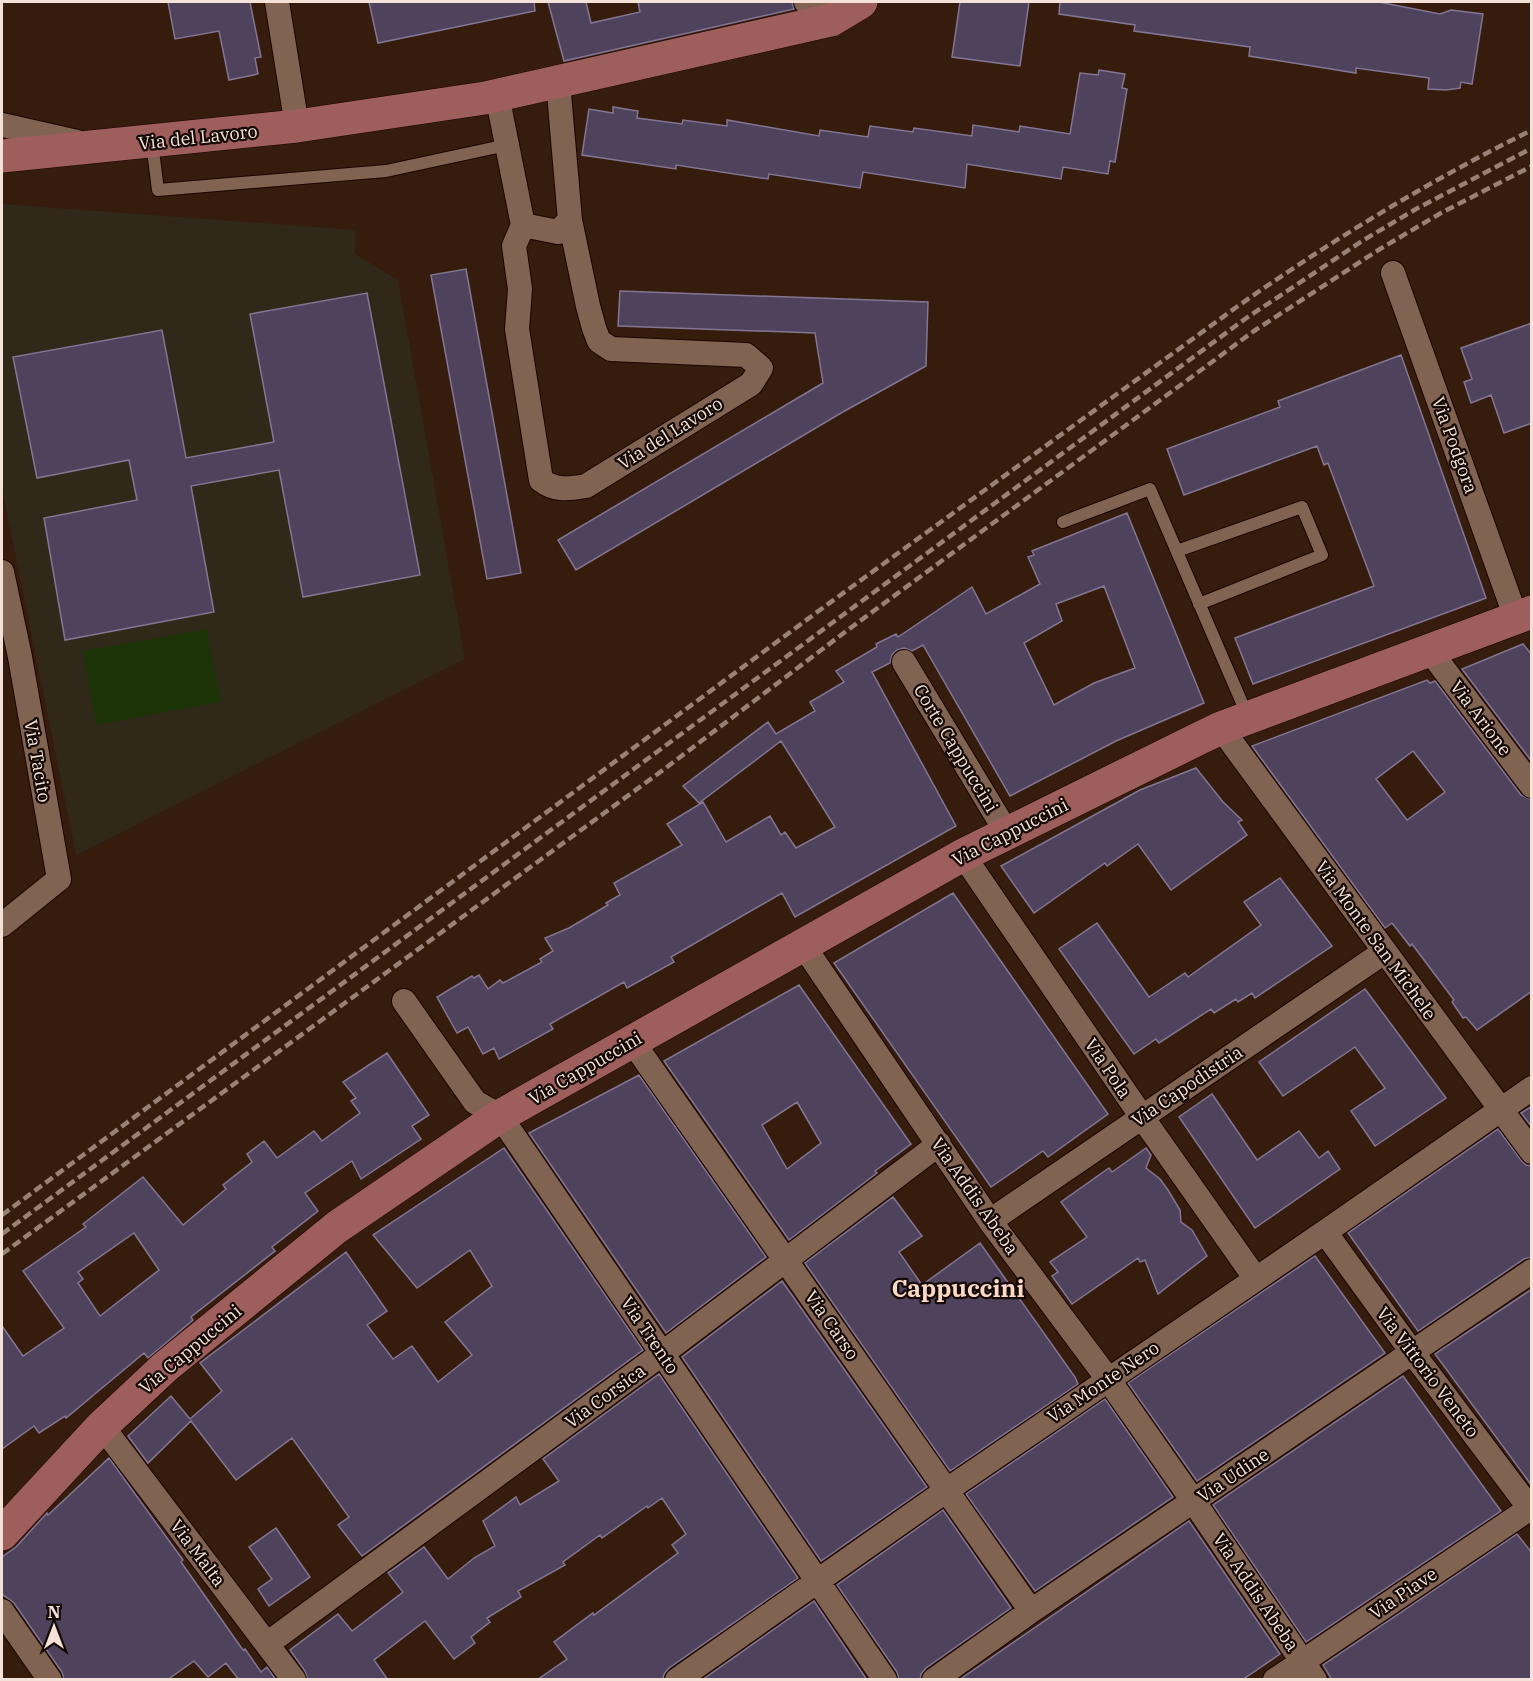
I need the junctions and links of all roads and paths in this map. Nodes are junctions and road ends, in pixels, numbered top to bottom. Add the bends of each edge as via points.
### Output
1 (277, 2) edge
2 (861, 2) edge
3 (818, 11) edge
4 (558, 82) junction
5 (497, 96) junction
6 (2, 125) edge
7 (297, 126) junction
8 (152, 142) junction
9 (507, 145) junction
10 (99, 147) junction
11 (2, 156) edge
12 (570, 220) junction
13 (523, 225) junction
14 (1393, 273) dead end
15 (1063, 522) dead end
16 (1177, 551) junction
17 (2, 572) edge
18 (1199, 604) junction
19 (1524, 615) edge
20 (1430, 651) junction
21 (11, 659) edge
22 (904, 662) dead end
23 (1235, 723) junction
24 (1532, 786) edge
25 (1007, 833) junction
26 (963, 855) junction
27 (2, 925) edge
28 (804, 945) junction
29 (1384, 952) junction
30 (404, 1001) dead end
31 (632, 1041) junction
32 (1532, 1088) edge
33 (1500, 1110) junction
34 (500, 1116) junction
35 (1142, 1117) junction
36 (939, 1144) junction
37 (1532, 1152) edge
38 (990, 1221) junction
39 (1325, 1232) junction
40 (786, 1259) junction
41 (1532, 1271) edge
42 (1256, 1279) junction
43 (1412, 1352) junction
44 (663, 1353) junction
45 (1108, 1379) junction
46 (102, 1426) junction
47 (947, 1490) junction
48 (1194, 1502) junction
49 (1531, 1508) edge
50 (2, 1534) edge
51 (818, 1582) junction
52 (2, 1611) edge
53 (1031, 1611) junction
54 (267, 1644) junction
55 (1309, 1670) edge
56 (50, 1680) edge
57 (294, 1680) edge
58 (677, 1680) edge
59 (885, 1680) edge
60 (934, 1680) edge
61 (1275, 1680) edge

1 - 7 street
2 - 3 street, Via del Lavoro
3 - 4 street, Via del Lavoro
4 - 5 street, Via del Lavoro
4 - 12 street, Via del Lavoro
5 - 7 street, Via del Lavoro
5 - 9 street, Via del Lavoro
6 - 10 street, Via del Lavoro
7 - 8 street, Via del Lavoro
8 - 9 lane via 158,190 386,171
8 - 10 street, Via del Lavoro
9 - 13 street, Via del Lavoro
10 - 11 street, Via del Lavoro
12 - 13 street via 558,232
12 - 13 street, Via del Lavoro via 599,341 611,349 746,355 761,368 751,384 586,486 569,489 550,487 541,480 517,329 520,289 514,246
14 - 19 street, Via Podgora
15 - 16 lane via 1149,489
16 - 18 lane
16 - 18 lane via 1302,507 1322,555
17 - 21 street, Via Tacito
18 - 23 lane
19 - 20 street, Via Cappuccini
20 - 23 street, Via Cappuccini
20 - 24 street, Via Arione
21 - 27 street, Via Tacito via 59,879
22 - 25 street, Corte Cappuccini
23 - 25 street, Via Cappuccini
23 - 29 street, Via Monte San Michele
25 - 26 street, Via Cappuccini
26 - 28 street, Via Cappuccini
26 - 35 street, Via Pola
28 - 31 street, Via Cappuccini
28 - 36 street, Via Addis Abeba
29 - 33 street, Via Monte San Michele
29 - 35 street, Via Capodistria
30 - 34 street, Via Trento via 475,1102
31 - 34 street, Via Cappuccini
31 - 40 street, Via Carso
32 - 33 street, Via Monte Nero
33 - 37 street, Via Monte San Michele
33 - 39 street, Via Monte Nero
34 - 44 street, Via Trento
34 - 46 street, Via Cappuccini via 338,1227 165,1367
35 - 38 street, Via Capodistria
35 - 42 street, Via Pola
36 - 38 street, Via Addis Abeba
36 - 40 street, Via Corsica
38 - 45 street, Via Addis Abeba
39 - 42 street, Via Monte Nero
39 - 43 street, Via Vittorio Veneto
40 - 44 street, Via Corsica
40 - 47 street, Via Carso
41 - 43 street, Via Udine
42 - 45 street, Via Monte Nero
43 - 48 street, Via Udine
43 - 49 street, Via Vittorio Veneto
44 - 51 street, Via Trento
44 - 54 street, Via Corsica
45 - 47 street, Via Monte Nero
45 - 48 street, Via Addis Abeba
46 - 50 street, Via Cappuccini
46 - 54 street, Via Malta
47 - 51 street, Via Monte Nero
47 - 53 street, Via Carso
48 - 53 street, Via Udine
48 - 55 street, Via Addis Abeba
49 - 55 street, Via Piave
51 - 58 street, Via Monte Nero
51 - 59 street, Via Trento
52 - 56 street
53 - 60 street, Via Udine
54 - 57 street, Via Malta
55 - 61 street, Via Piave

